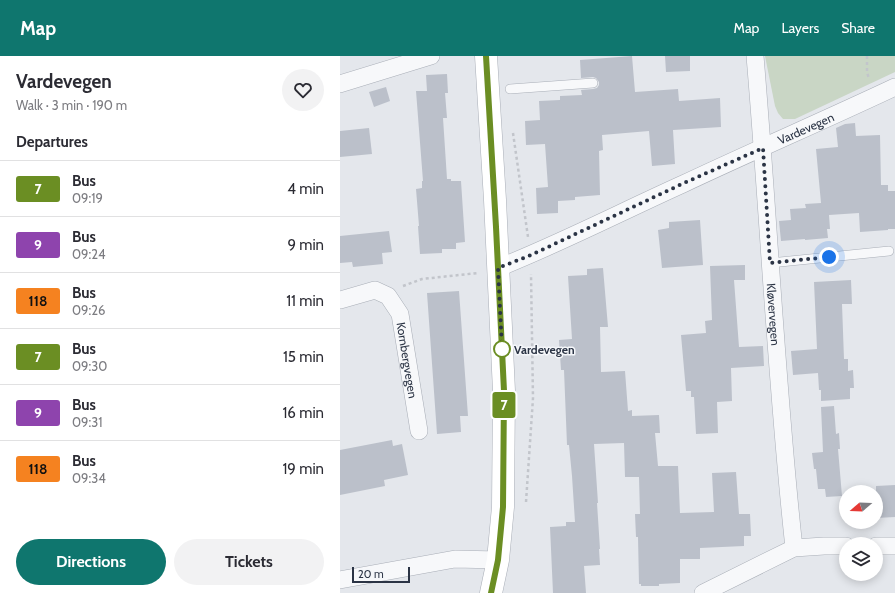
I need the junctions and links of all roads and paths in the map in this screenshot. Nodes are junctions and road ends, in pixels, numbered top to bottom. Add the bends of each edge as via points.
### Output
1 (431, 56) edge
2 (486, 56) edge
3 (755, 56) edge
4 (866, 56) edge
5 (593, 83) dead end
6 (340, 84) edge
7 (895, 87) edge
8 (510, 89) dead end
9 (875, 97) junction
10 (763, 148) junction
11 (888, 251) dead end
12 (770, 263) junction
13 (498, 268) junction
14 (388, 296) junction
15 (340, 300) edge
16 (419, 431) dead end
17 (839, 546) edge
18 (883, 546) edge
19 (895, 546) edge
20 (794, 548) junction
21 (498, 560) junction
22 (340, 580) edge
23 (491, 593) edge
24 (703, 593) edge

1 - 6 street
2 - 13 street
3 - 10 street, Kløvervegen
4 - 9 path via 867,72
5 - 8 lane
7 - 9 street, Vardevegen
9 - 10 street, Vardevegen
10 - 12 street, Kløvervegen
10 - 13 street, Vardevegen
11 - 12 lane
12 - 20 street, Kløvervegen
13 - 14 path via 483,273 422,279 405,284
13 - 21 street via 504,398 503,507
14 - 15 street via 374,290
14 - 16 street, Kornbergvegen via 400,314
17 - 20 street
18 - 19 street
20 - 24 street
21 - 22 street via 455,559
21 - 23 street

